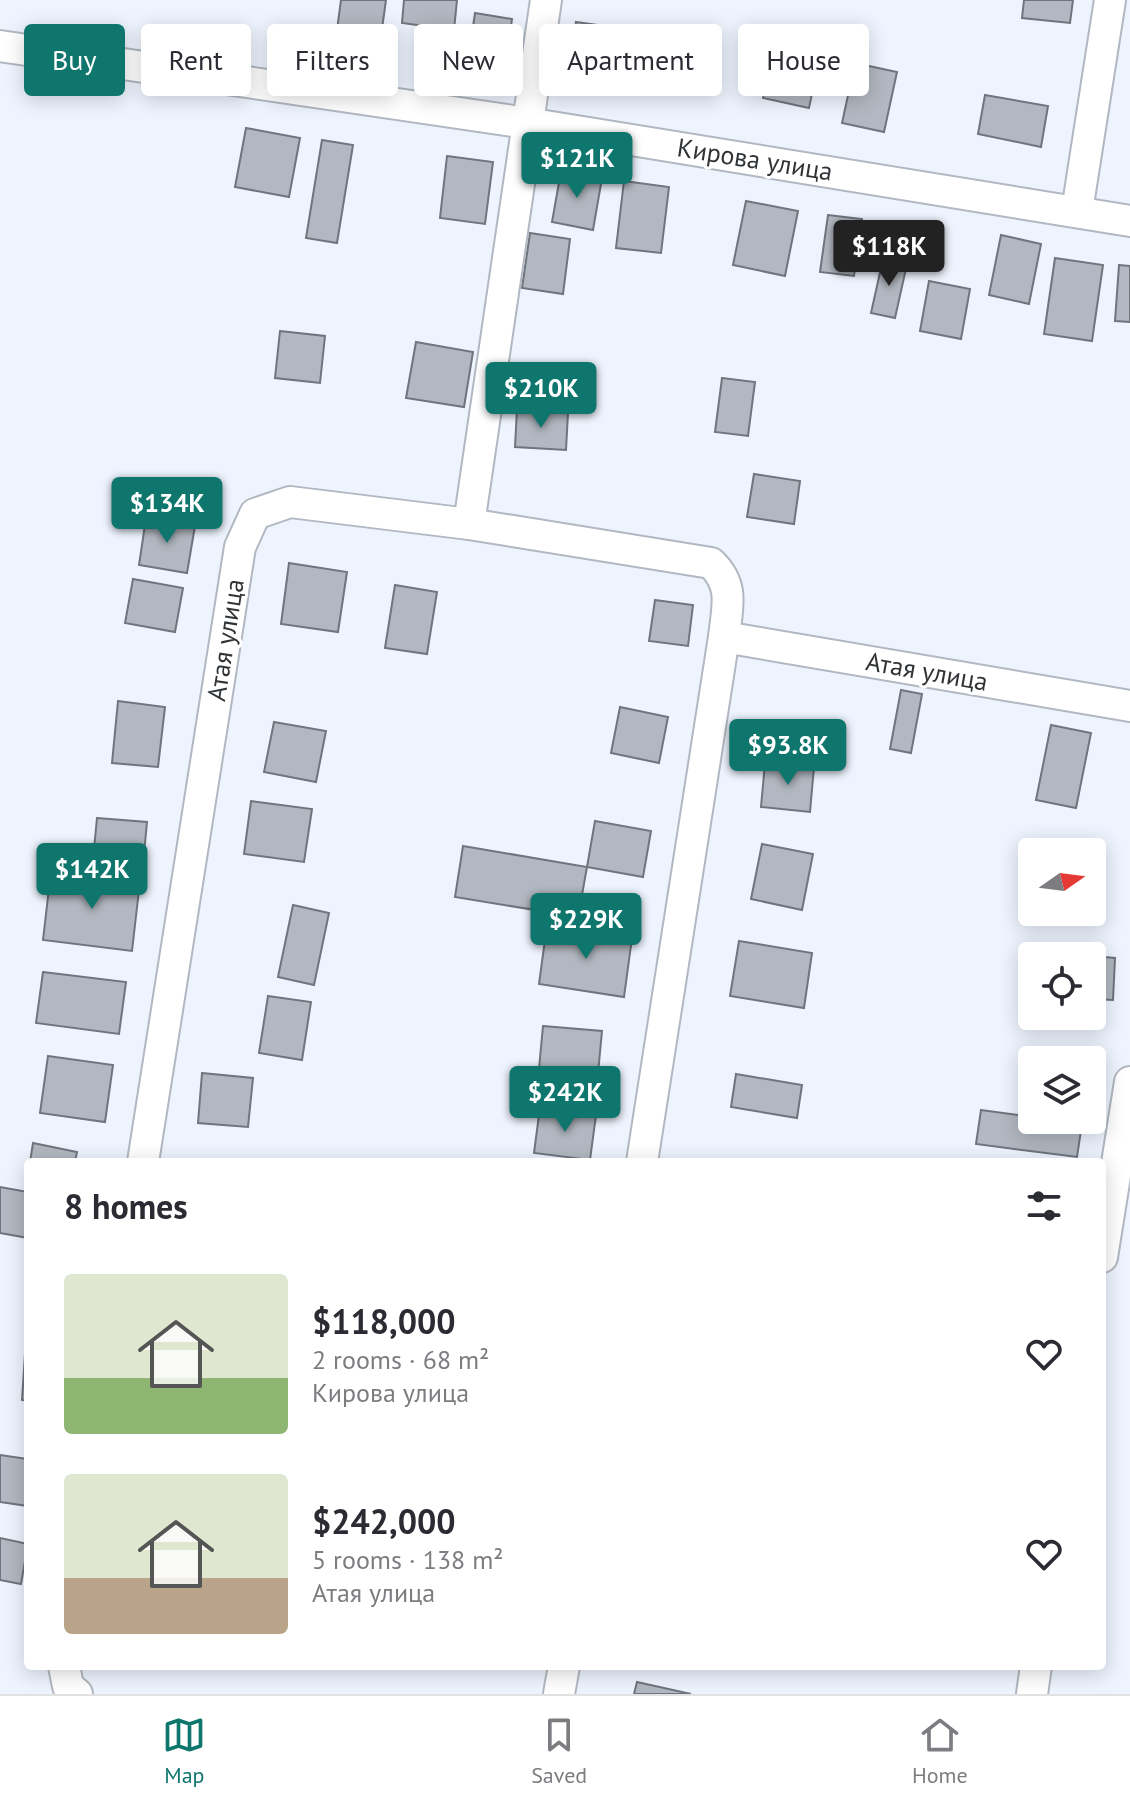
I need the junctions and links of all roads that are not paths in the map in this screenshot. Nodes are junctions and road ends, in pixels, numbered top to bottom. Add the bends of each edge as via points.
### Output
1 (546, 0) edge
2 (1110, 0) edge
3 (0, 46) edge
4 (527, 123) junction
5 (1077, 211) junction
6 (1130, 221) edge
7 (469, 524) junction
8 (724, 637) junction
9 (1130, 706) edge
10 (1130, 1082) edge
11 (144, 1158) edge
12 (643, 1158) edge
13 (1106, 1232) edge
14 (65, 1670) edge
15 (563, 1670) edge
16 (1035, 1670) edge
17 (77, 1694) edge
18 (559, 1694) edge
19 (1032, 1694) edge

1 - 4 street
2 - 5 street
3 - 4 street, Кирова улица
4 - 5 street, Кирова улица
4 - 7 street
5 - 6 street, Кирова улица
7 - 8 street, Атая улица via 711,563 723,574 729,593
7 - 11 street, Атая улица via 290,502 255,514 240,547
8 - 9 street, Атая улица
8 - 12 street, Атая улица
10 - 13 street
14 - 17 street via 68,1686
15 - 18 street
16 - 19 street

